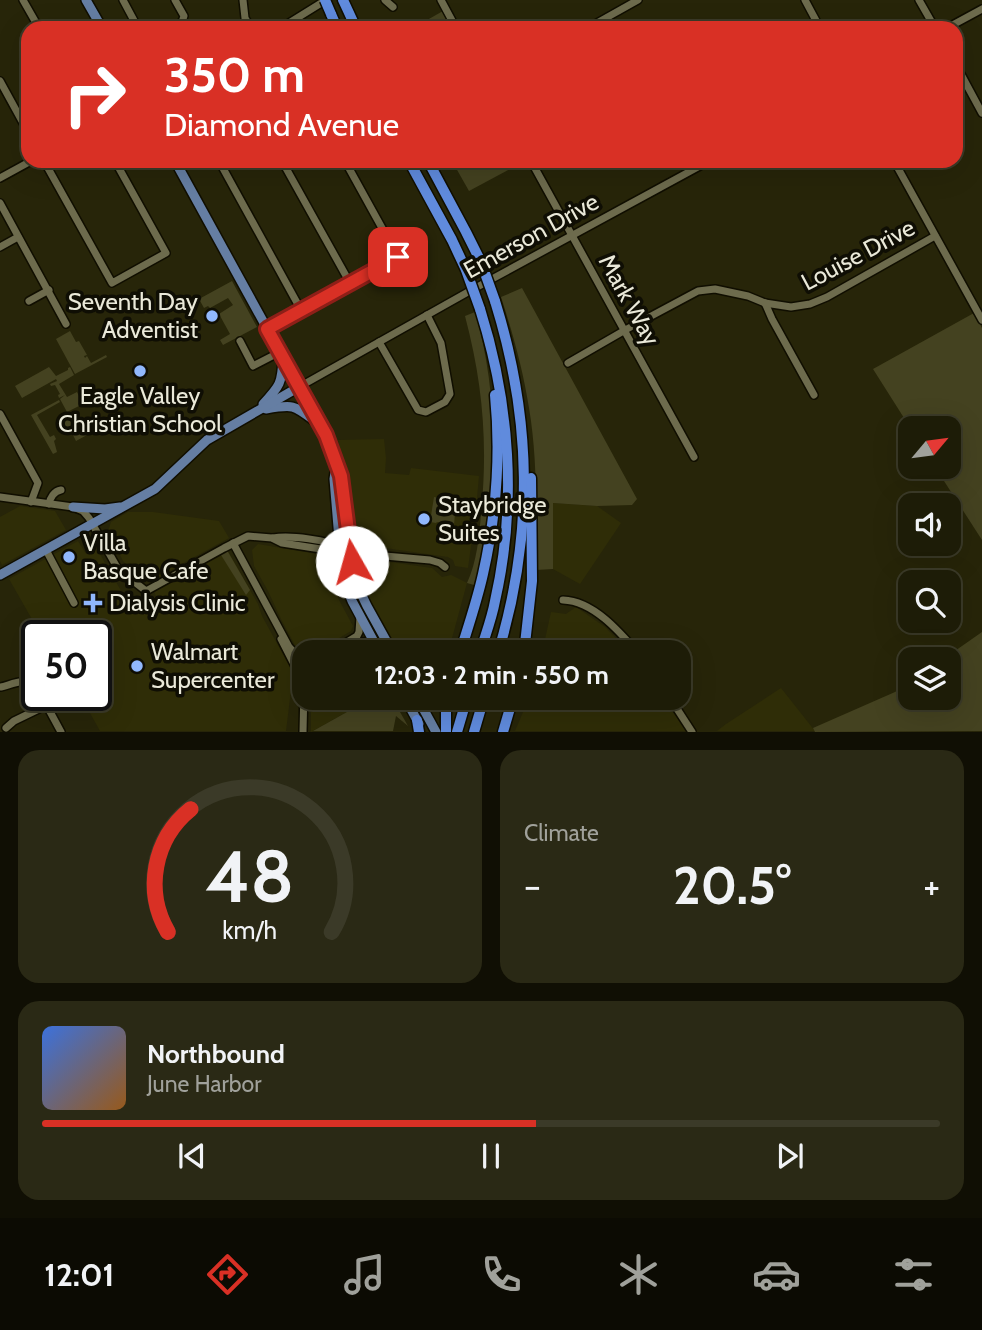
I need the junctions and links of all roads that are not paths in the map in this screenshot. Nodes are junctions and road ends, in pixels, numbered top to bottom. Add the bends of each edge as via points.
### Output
1 (23, 0) edge
2 (86, 0) edge
3 (123, 0) edge
4 (176, 0) edge
5 (243, 0) edge
6 (326, 0) edge
7 (385, 0) edge
8 (441, 0) edge
9 (638, 0) edge
10 (805, 0) edge
11 (919, 0) edge
12 (344, 2) edge
13 (393, 7) dead end
14 (982, 9) edge
15 (34, 21) edge
16 (98, 21) edge
17 (134, 21) edge
18 (182, 21) edge
19 (247, 21) edge
20 (292, 21) edge
21 (334, 21) edge
22 (353, 21) edge
23 (452, 21) edge
24 (600, 21) edge
25 (816, 21) edge
26 (931, 21) edge
27 (960, 21) edge
28 (963, 78) edge
29 (0, 81) edge
30 (982, 113) edge
31 (21, 119) edge
32 (21, 166) edge
33 (48, 168) edge
34 (119, 168) edge
35 (179, 168) edge
36 (223, 168) edge
37 (286, 168) edge
38 (349, 168) edge
39 (413, 168) edge
40 (432, 168) edge
41 (535, 168) edge
42 (696, 168) edge
43 (898, 168) edge
44 (0, 178) edge
45 (0, 203) edge
46 (572, 235) junction
47 (935, 236) junction
48 (18, 237) junction
49 (0, 247) edge
50 (350, 283) junction
51 (48, 290) junction
52 (29, 301) dead end
53 (765, 303) junction
54 (301, 310) junction
55 (427, 315) junction
56 (982, 320) edge
57 (66, 324) dead end
58 (486, 325) junction
59 (267, 329) junction
60 (623, 331) junction
61 (240, 341) dead end
62 (379, 342) junction
63 (510, 354) junction
64 (281, 355) junction
65 (568, 363) dead end
66 (299, 387) junction
67 (814, 395) dead end
68 (257, 410) junction
69 (0, 414) edge
70 (321, 426) junction
71 (694, 457) dead end
72 (0, 497) edge
73 (31, 502) junction
74 (49, 504) junction
75 (58, 505) junction
76 (125, 506) junction
77 (73, 507) junction
78 (93, 524) junction
79 (233, 543) junction
80 (46, 550) junction
81 (343, 550) junction
82 (445, 567) dead end
83 (0, 575) edge
84 (563, 600) dead end
85 (74, 603) dead end
86 (360, 617) junction
87 (279, 628) junction
88 (350, 640) edge
89 (372, 640) edge
90 (386, 640) edge
91 (464, 640) edge
92 (484, 640) edge
93 (502, 640) edge
94 (526, 640) edge
95 (626, 640) edge
96 (292, 650) edge
97 (292, 663) edge
98 (21, 682) edge
99 (1, 687) edge
100 (304, 710) edge
101 (412, 710) edge
102 (424, 710) edge
103 (446, 710) edge
104 (464, 710) edge
105 (480, 710) edge
106 (509, 710) edge
107 (678, 710) edge
108 (35, 711) edge
109 (50, 711) edge
110 (417, 720) joint
111 (6, 728) dead end
112 (61, 732) edge
113 (303, 732) edge
114 (421, 732) edge
115 (436, 732) edge
116 (446, 732) edge
117 (457, 732) edge
118 (474, 732) edge
119 (503, 732) edge
120 (692, 732) edge

1 - 15 street
2 - 16 main road
3 - 17 street
4 - 18 street
5 - 19 street
6 - 20 street
6 - 21 highway, bridge
7 - 13 street
8 - 23 street
9 - 24 street
10 - 25 street
11 - 26 street
12 - 22 highway
14 - 27 street
28 - 30 street
29 - 31 street
32 - 44 street
33 - 34 street via 112,283 166,253
35 - 59 main road
36 - 54 street
37 - 50 street
38 - 50 street via 398,257
39 - 58 highway, bridge via 466,270
40 - 63 highway, bridge via 481,262
41 - 46 street, Mark Way
42 - 46 street, Emerson Drive
43 - 47 street
45 - 48 street
46 - 55 street, Emerson Drive
46 - 60 street, Mark Way
47 - 53 street, Louise Drive via 810,304
47 - 56 street
48 - 49 street
48 - 51 street
50 - 54 street
51 - 52 street
51 - 57 street
53 - 60 street, Louise Drive via 724,291 698,291
53 - 67 street
54 - 59 street
55 - 62 street, Emerson Drive
55 - 62 street via 442,346 450,394 445,402 426,412 418,410
58 - 91 highway via 496,400 496,489 483,574
58 - 92 highway via 503,404 508,493 500,576
59 - 64 main road
60 - 65 street, Louise Drive
60 - 71 street, Mark Way
61 - 64 street via 253,366
62 - 66 street, Emerson Drive
63 - 93 highway via 522,420 525,493 517,576
63 - 94 highway via 525,413 531,464 532,569
64 - 66 main road
64 - 68 main road via 281,382
66 - 68 main road
66 - 70 main road
68 - 70 main road via 293,406
68 - 76 main road via 207,440 162,483
69 - 73 street via 38,483
70 - 81 main road via 341,476
72 - 73 street
73 - 74 street
74 - 75 street
74 - 75 street via 61,490
75 - 77 street
76 - 77 main road
76 - 78 main road
77 - 78 street
78 - 79 street via 118,569 146,591
78 - 80 main road
79 - 81 street via 248,536
79 - 87 street
80 - 83 main road
80 - 85 street
81 - 82 street via 430,560
81 - 86 main road via 345,584
81 - 90 main road
84 - 95 street via 578,601
86 - 88 street via 359,632
86 - 89 main road
87 - 96 street
87 - 97 street
98 - 99 street
100 - 113 street
101 - 110 main road
102 - 115 main road
103 - 116 highway
104 - 117 highway
105 - 118 highway
106 - 119 highway
107 - 120 street
108 - 111 street
109 - 112 street
110 - 114 highway

